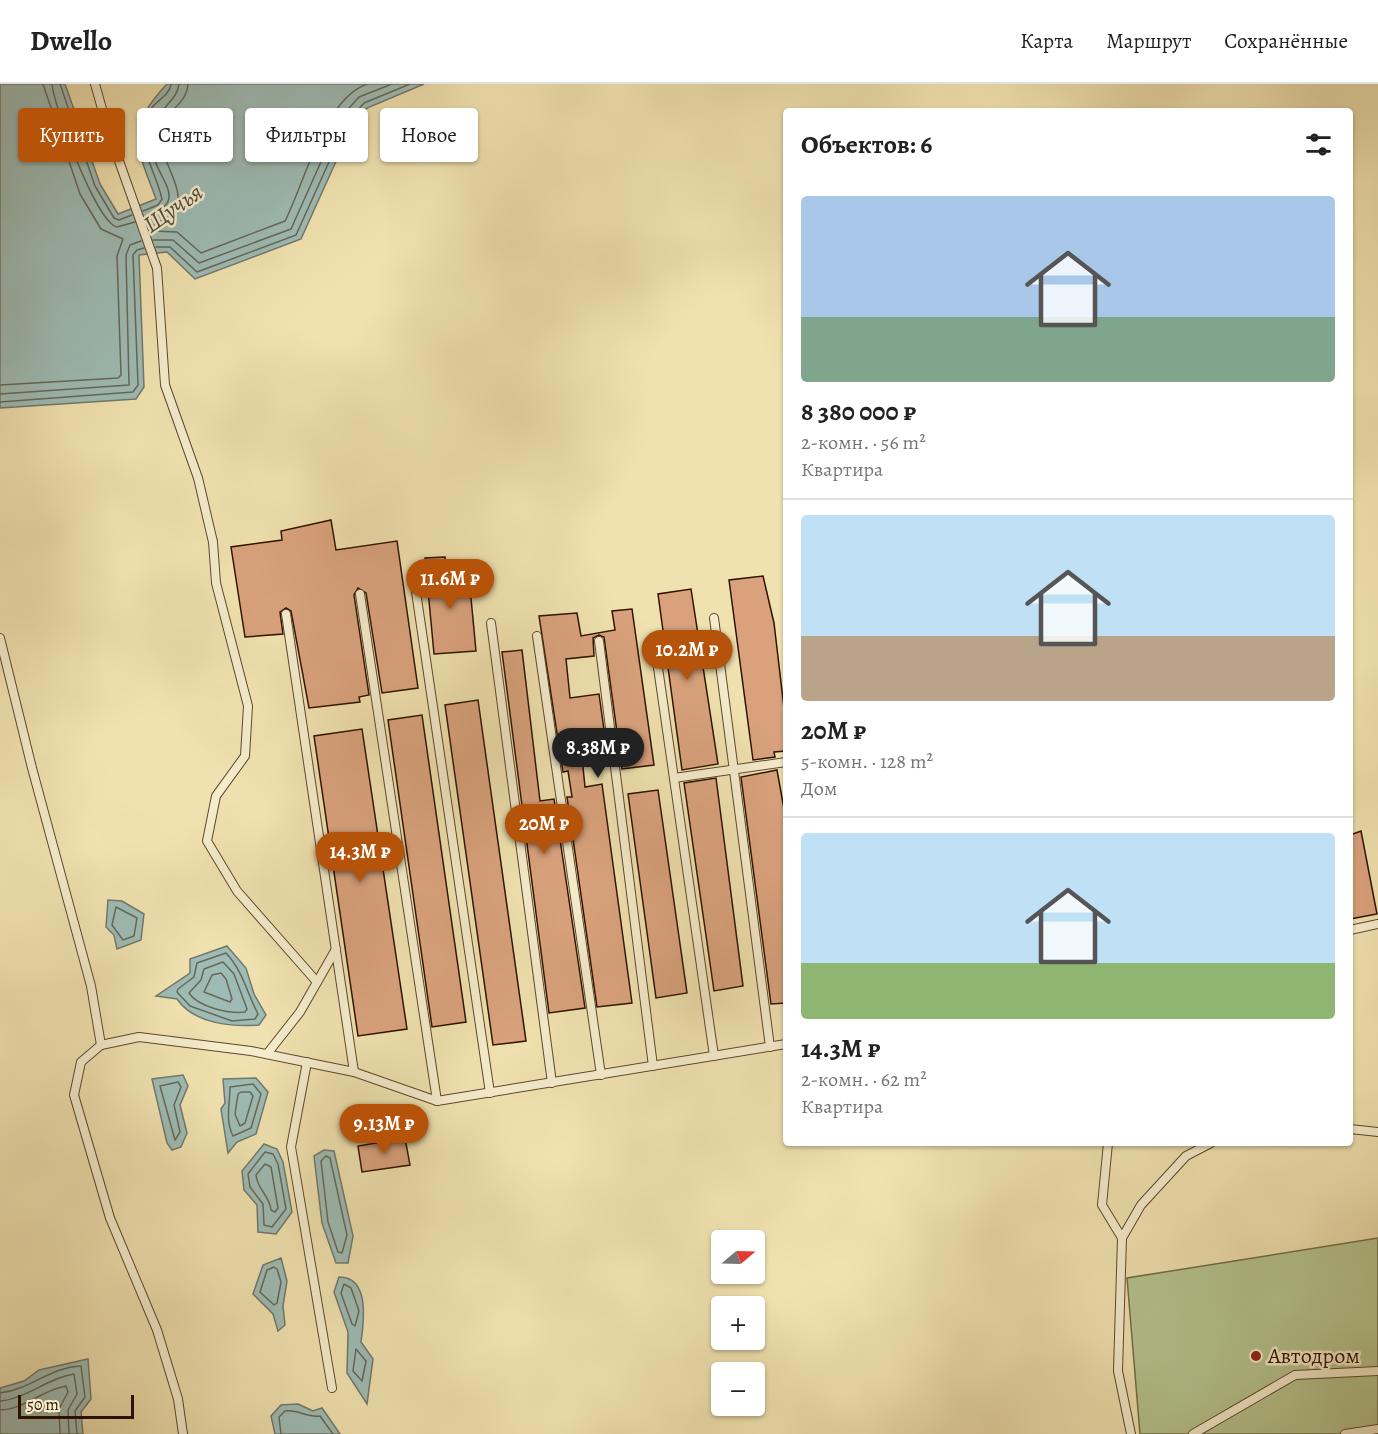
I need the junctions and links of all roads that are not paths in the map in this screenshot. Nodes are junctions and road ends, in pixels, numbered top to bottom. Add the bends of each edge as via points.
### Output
1 (95, 84) edge
2 (416, 585) dead end
3 (360, 594) dead end
4 (286, 614) dead end
5 (714, 618) dead end
6 (491, 622) dead end
7 (537, 636) dead end
8 (0, 638) edge
9 (654, 640) dead end
10 (599, 641) dead end
11 (783, 762) edge
12 (733, 769) junction
13 (674, 778) junction
14 (1378, 924) edge
15 (1353, 929) edge
16 (336, 949) junction
17 (316, 982) junction
18 (101, 1045) junction
19 (783, 1045) edge
20 (770, 1047) junction
21 (267, 1054) junction
22 (714, 1056) junction
23 (307, 1062) junction
24 (653, 1066) junction
25 (354, 1072) junction
26 (601, 1075) junction
27 (552, 1083) junction
28 (490, 1093) junction
29 (437, 1101) junction
30 (1353, 1129) edge
31 (1378, 1131) edge
32 (1108, 1146) edge
33 (1205, 1146) edge
34 (1122, 1238) junction
35 (1378, 1371) edge
36 (332, 1388) dead end
37 (1378, 1429) edge
38 (183, 1434) edge
39 (1131, 1434) edge
40 (1192, 1434) edge
41 (1345, 1434) edge

1 - 17 lane via 158,268 158,319 165,385 198,478 213,542 216,583 248,706 245,756 216,796 207,841 237,891
2 - 28 lane
3 - 29 lane
4 - 16 lane
5 - 12 lane
6 - 27 lane
7 - 26 lane
8 - 18 lane via 91,986
9 - 13 lane
10 - 24 lane
11 - 12 lane
12 - 13 lane
12 - 20 lane
13 - 22 lane
14 - 15 lane
16 - 17 lane
16 - 25 lane
17 - 21 lane via 300,1012
18 - 21 lane via 138,1037
18 - 38 lane via 81,1062 74,1095 110,1218 156,1330 178,1399
19 - 20 lane
20 - 22 lane
21 - 23 lane
22 - 24 lane
23 - 25 lane
23 - 36 lane via 291,1146
24 - 26 lane
25 - 29 lane
26 - 27 lane
27 - 28 lane
28 - 29 lane
30 - 31 lane
32 - 34 lane via 1102,1205
33 - 34 lane via 1186,1156 1141,1205
34 - 39 lane via 1118,1371
35 - 40 lane via 1295,1375
37 - 41 lane

